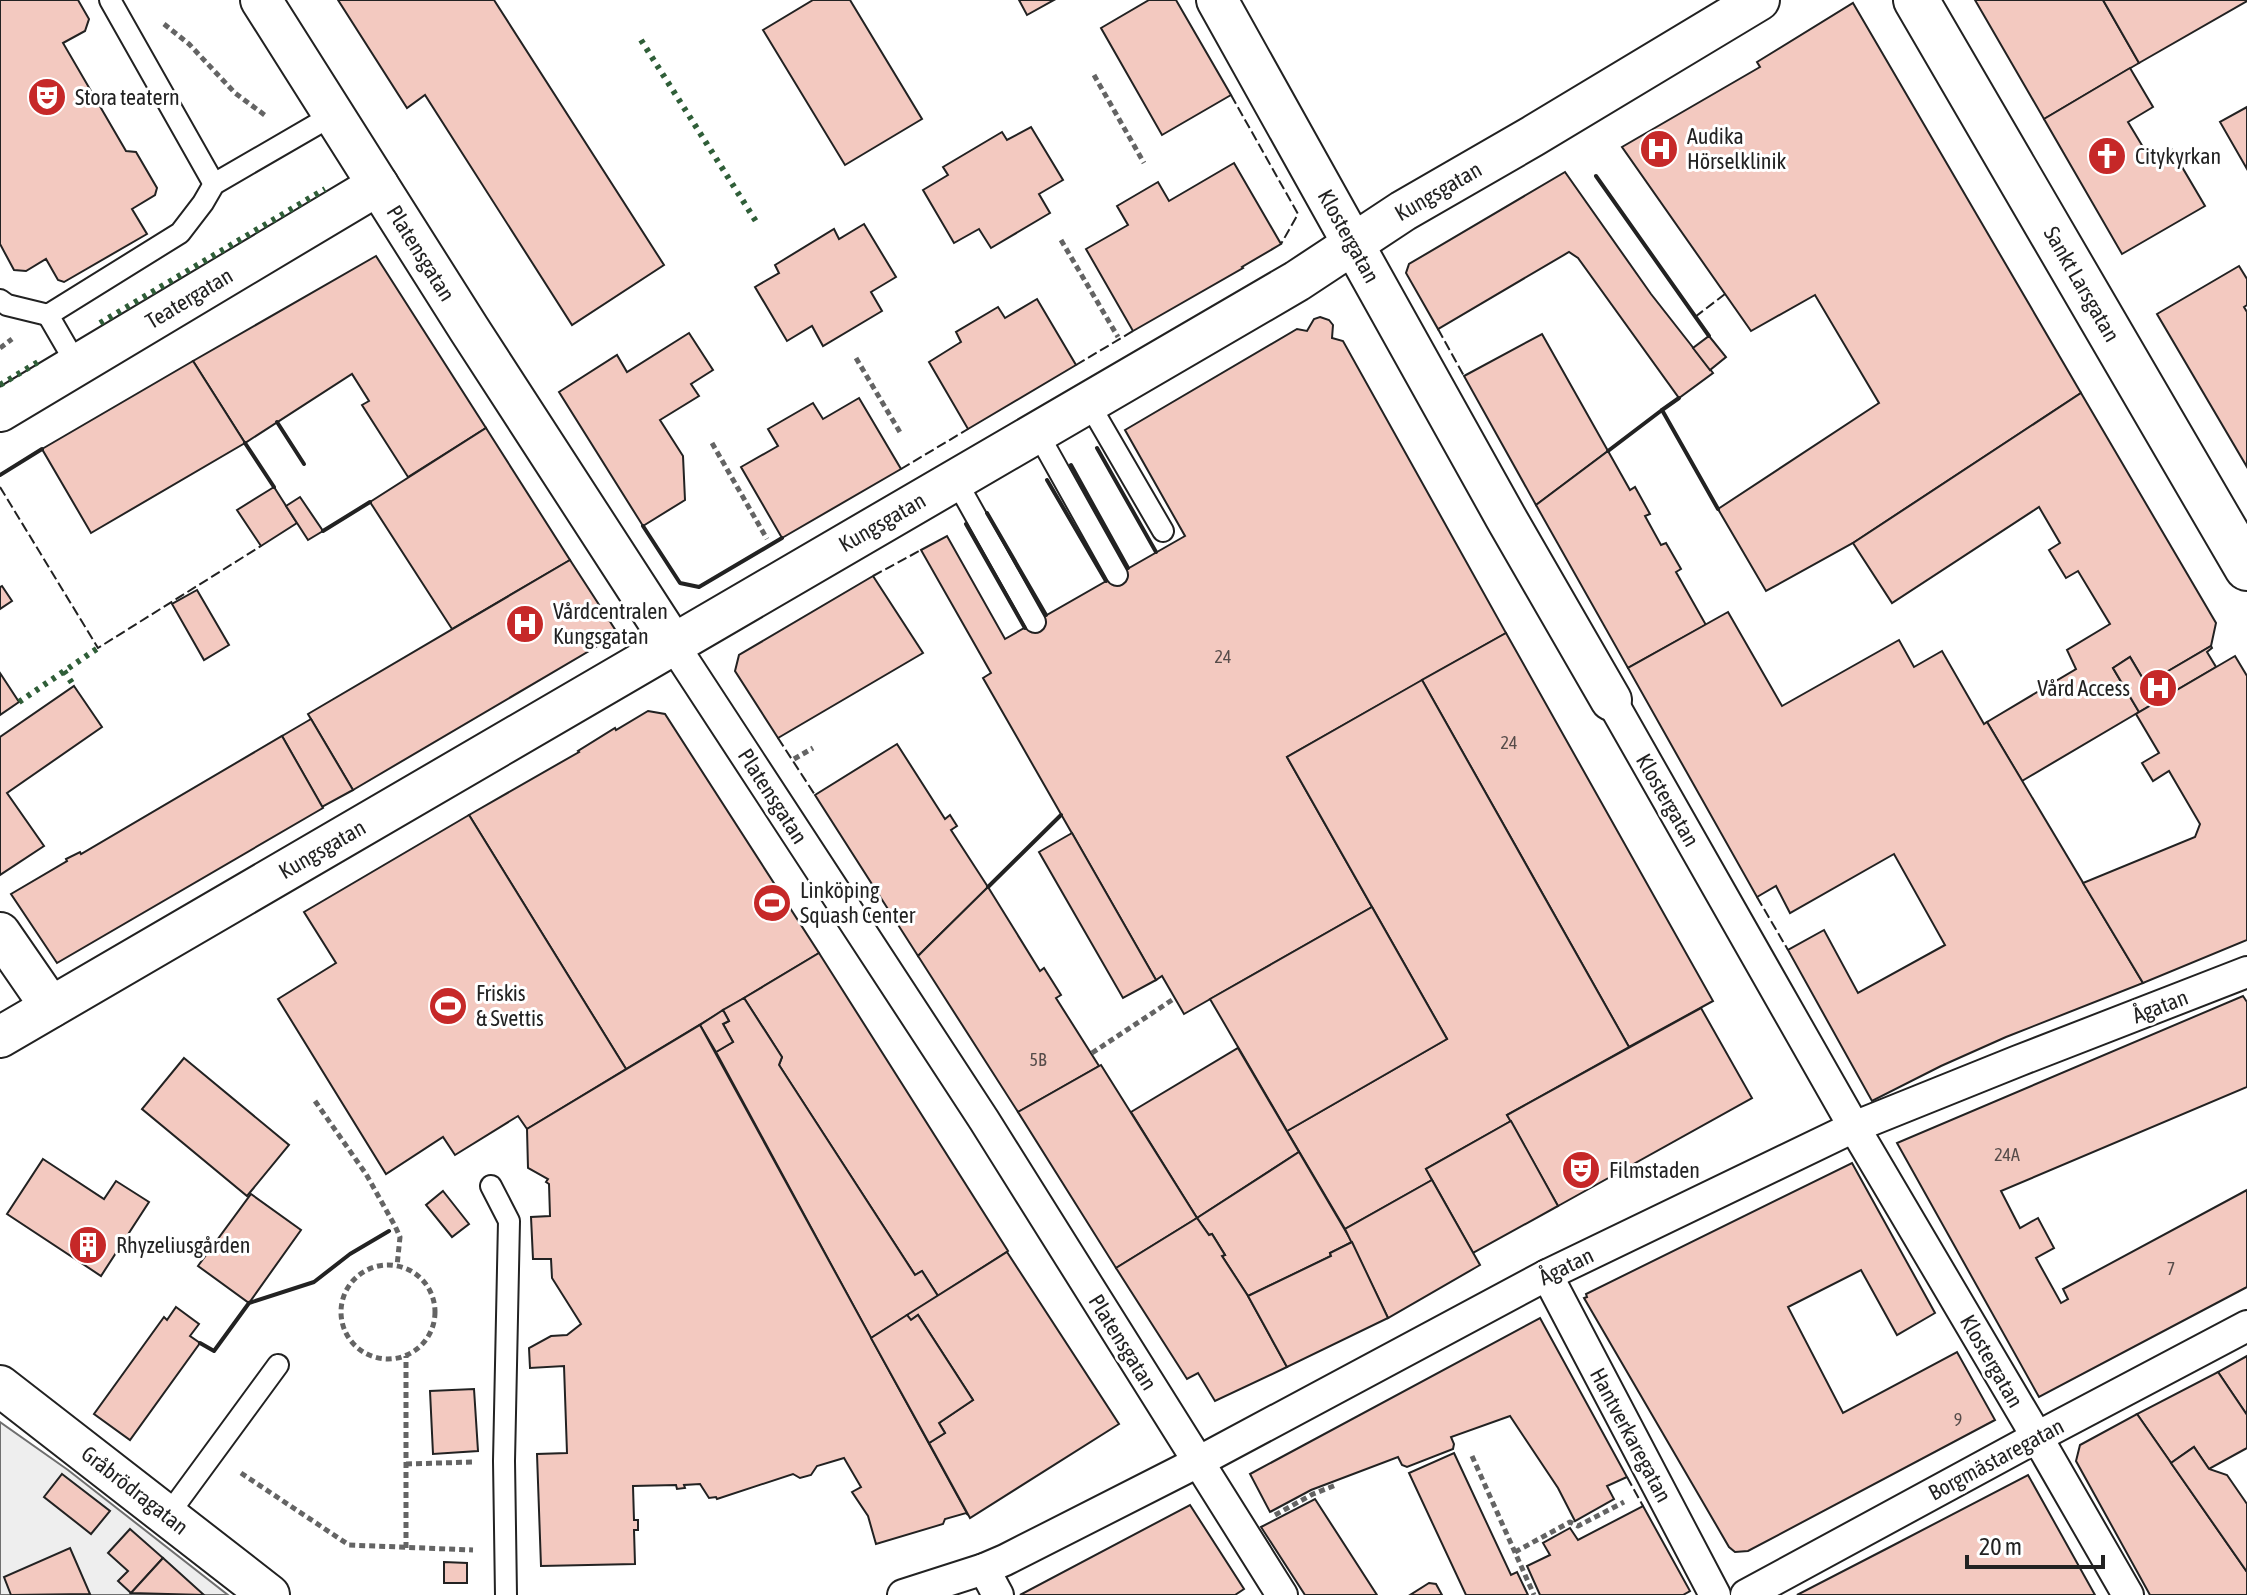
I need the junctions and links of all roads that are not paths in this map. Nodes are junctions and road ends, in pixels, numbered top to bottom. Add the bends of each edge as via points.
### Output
1 (110, 0) edge
2 (261, 0) edge
3 (1217, 0) edge
4 (1759, 0) edge
5 (1916, 0) edge
6 (333, 115) junction
7 (214, 184) junction
8 (378, 185) junction
9 (1352, 243) junction
10 (0, 300) edge
11 (48, 315) junction
12 (77, 365) junction
13 (1088, 402) junction
14 (0, 411) edge
15 (1037, 432) junction
16 (955, 479) junction
17 (1163, 531) dead end
18 (2247, 568) edge
19 (1117, 575) dead end
20 (1035, 622) dead end
21 (673, 644) junction
22 (1611, 700) joint
23 (0, 933) edge
24 (2247, 972) edge
25 (51, 1007) junction
26 (0, 1037) edge
27 (1854, 1127) junction
28 (491, 1186) dead end
29 (1547, 1275) junction
30 (2247, 1326) edge
31 (278, 1365) dead end
32 (0, 1386) edge
33 (2037, 1437) junction
34 (1198, 1462) junction
35 (168, 1515) junction
36 (991, 1582) edge
37 (269, 1595) edge
38 (506, 1595) edge
39 (903, 1595) edge
40 (1282, 1595) edge
41 (1715, 1595) edge
42 (1746, 1595) edge
43 (2128, 1595) edge

1 - 7 lane
2 - 6 street, Platensgatan
3 - 9 street, Klostergatan
4 - 9 street, Kungsgatan
5 - 18 main road, Sankt Larsgatan
6 - 7 lane
6 - 8 street, Platensgatan
7 - 11 lane via 180,233
8 - 12 street, Teatergatan
8 - 21 street, Platensgatan
9 - 13 street, Kungsgatan
9 - 22 street, Klostergatan
10 - 11 lane
11 - 12 lane
12 - 14 street, Teatergatan
13 - 15 street, Kungsgatan
13 - 17 lane
15 - 16 street, Kungsgatan
15 - 19 lane
16 - 20 lane
16 - 21 street, Kungsgatan
21 - 25 street, Kungsgatan
21 - 34 street, Platensgatan via 984,1120
22 - 27 street, Klostergatan
23 - 25 street
24 - 27 street, Ågatan
25 - 26 street, Kungsgatan
27 - 29 street, Ågatan
27 - 33 street, Klostergatan
28 - 38 lane via 509,1221
29 - 34 street, Ågatan
29 - 41 street, Hantverkaregatan
30 - 33 street, Borgmästaregatan
31 - 35 lane
32 - 35 street, Gråbrödragatan
33 - 42 street, Borgmästaregatan
33 - 43 street, Klostergatan
34 - 36 street, Ågatan
34 - 40 street, Platensgatan
35 - 37 street, Gråbrödragatan
36 - 39 street, Ågatan

